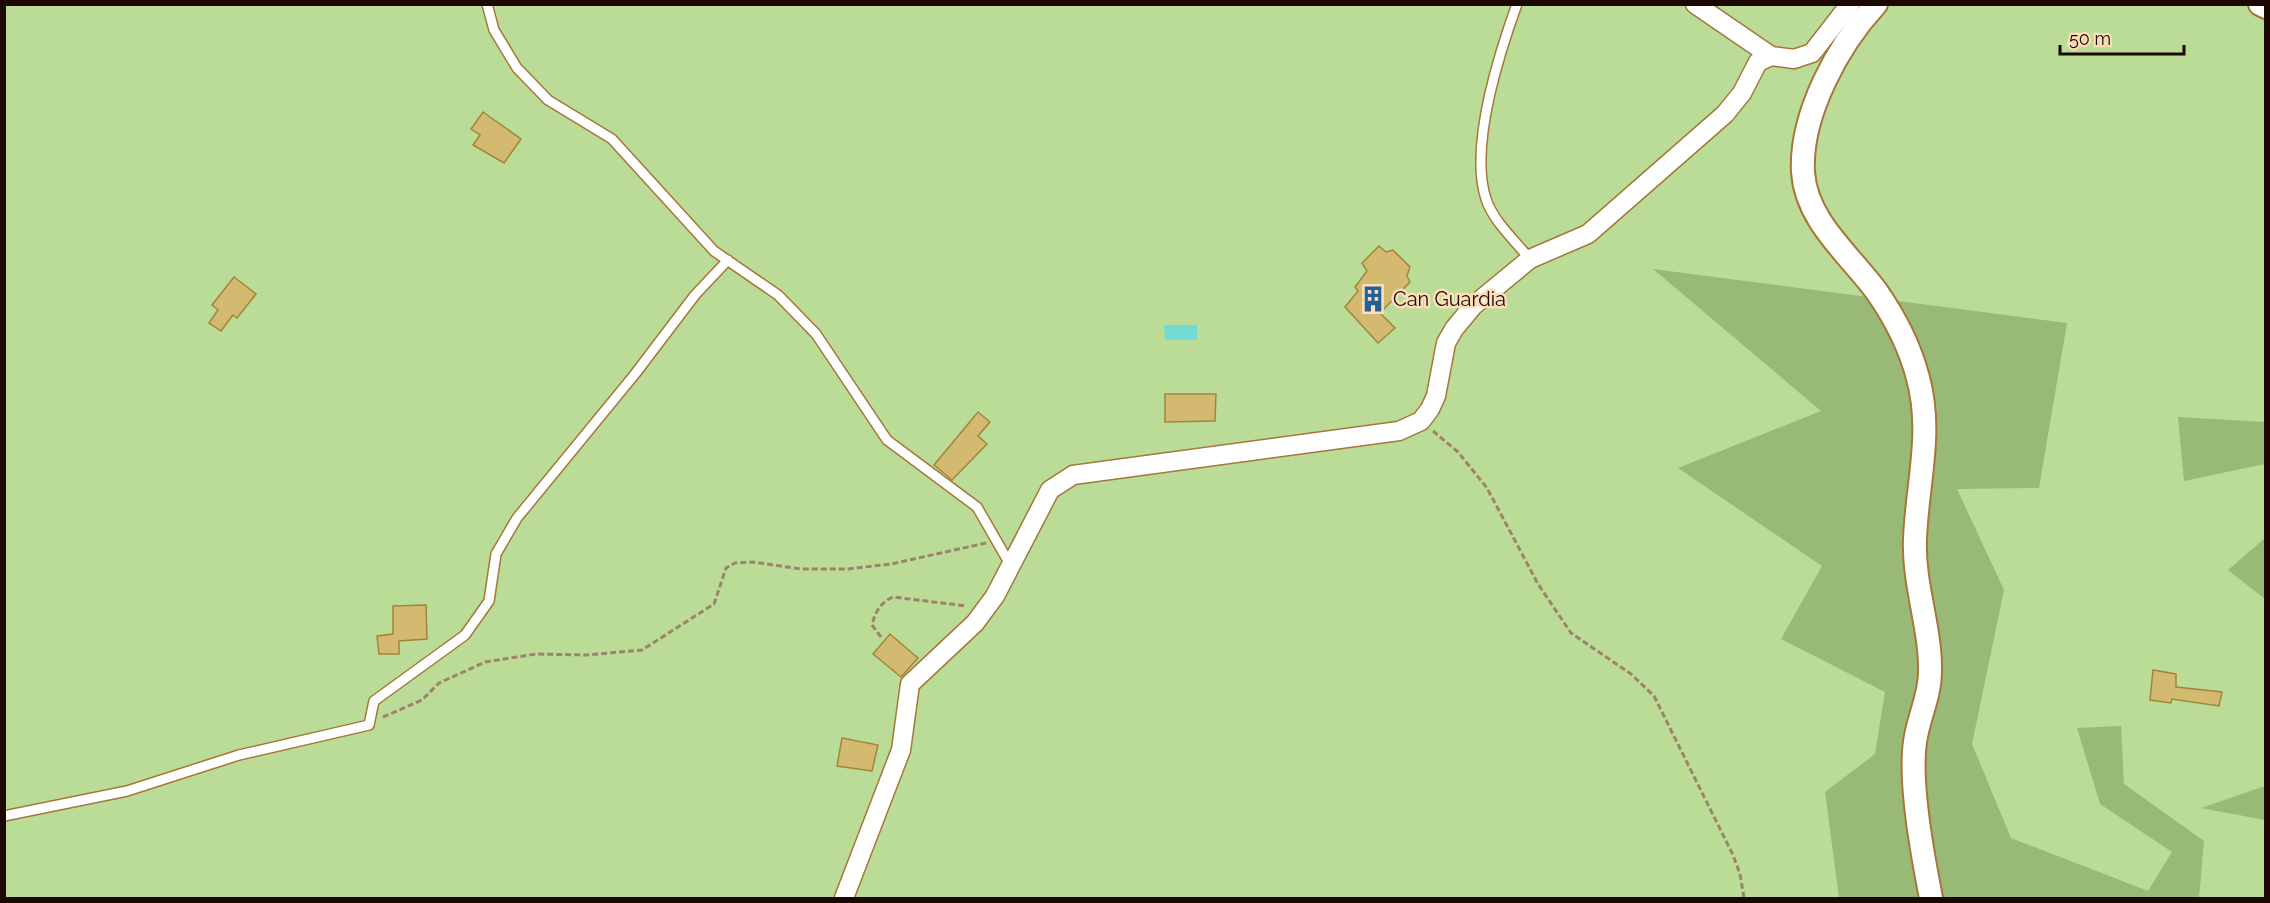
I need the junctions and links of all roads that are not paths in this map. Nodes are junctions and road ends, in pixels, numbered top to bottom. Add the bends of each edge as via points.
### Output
1 (487, 4) edge
2 (1517, 4) edge
3 (1695, 4) edge
4 (1850, 4) edge
5 (1875, 4) edge
6 (2260, 4) edge
7 (2265, 7) edge
8 (1771, 56) junction
9 (1530, 259) junction
10 (728, 260) junction
11 (1011, 566) junction
12 (4, 816) edge
13 (844, 898) edge
14 (1931, 898) edge

1 - 10 lane via 494,30 525,76 548,100 612,139 714,251
2 - 9 lane via 1500,52 1484,124 1483,171 1486,200
3 - 8 street
4 - 8 street via 1812,53 1794,59
5 - 14 street via 1850,36 1821,92 1804,145 1803,174 1819,217 1897,324 1921,393 1925,437 1915,552 1930,673 1915,740 1914,764
6 - 7 street
8 - 9 street via 1758,62 1742,93 1725,114 1588,234
9 - 11 street via 1473,306 1454,328 1446,343 1436,396 1420,420 1399,431 1073,475 1050,490
10 - 11 lane via 778,295 816,334 887,440 977,507
10 - 12 lane via 695,295 517,518 496,554 489,601 465,635 374,701 369,725 239,755 127,791
11 - 13 street via 975,623 910,684 902,750

